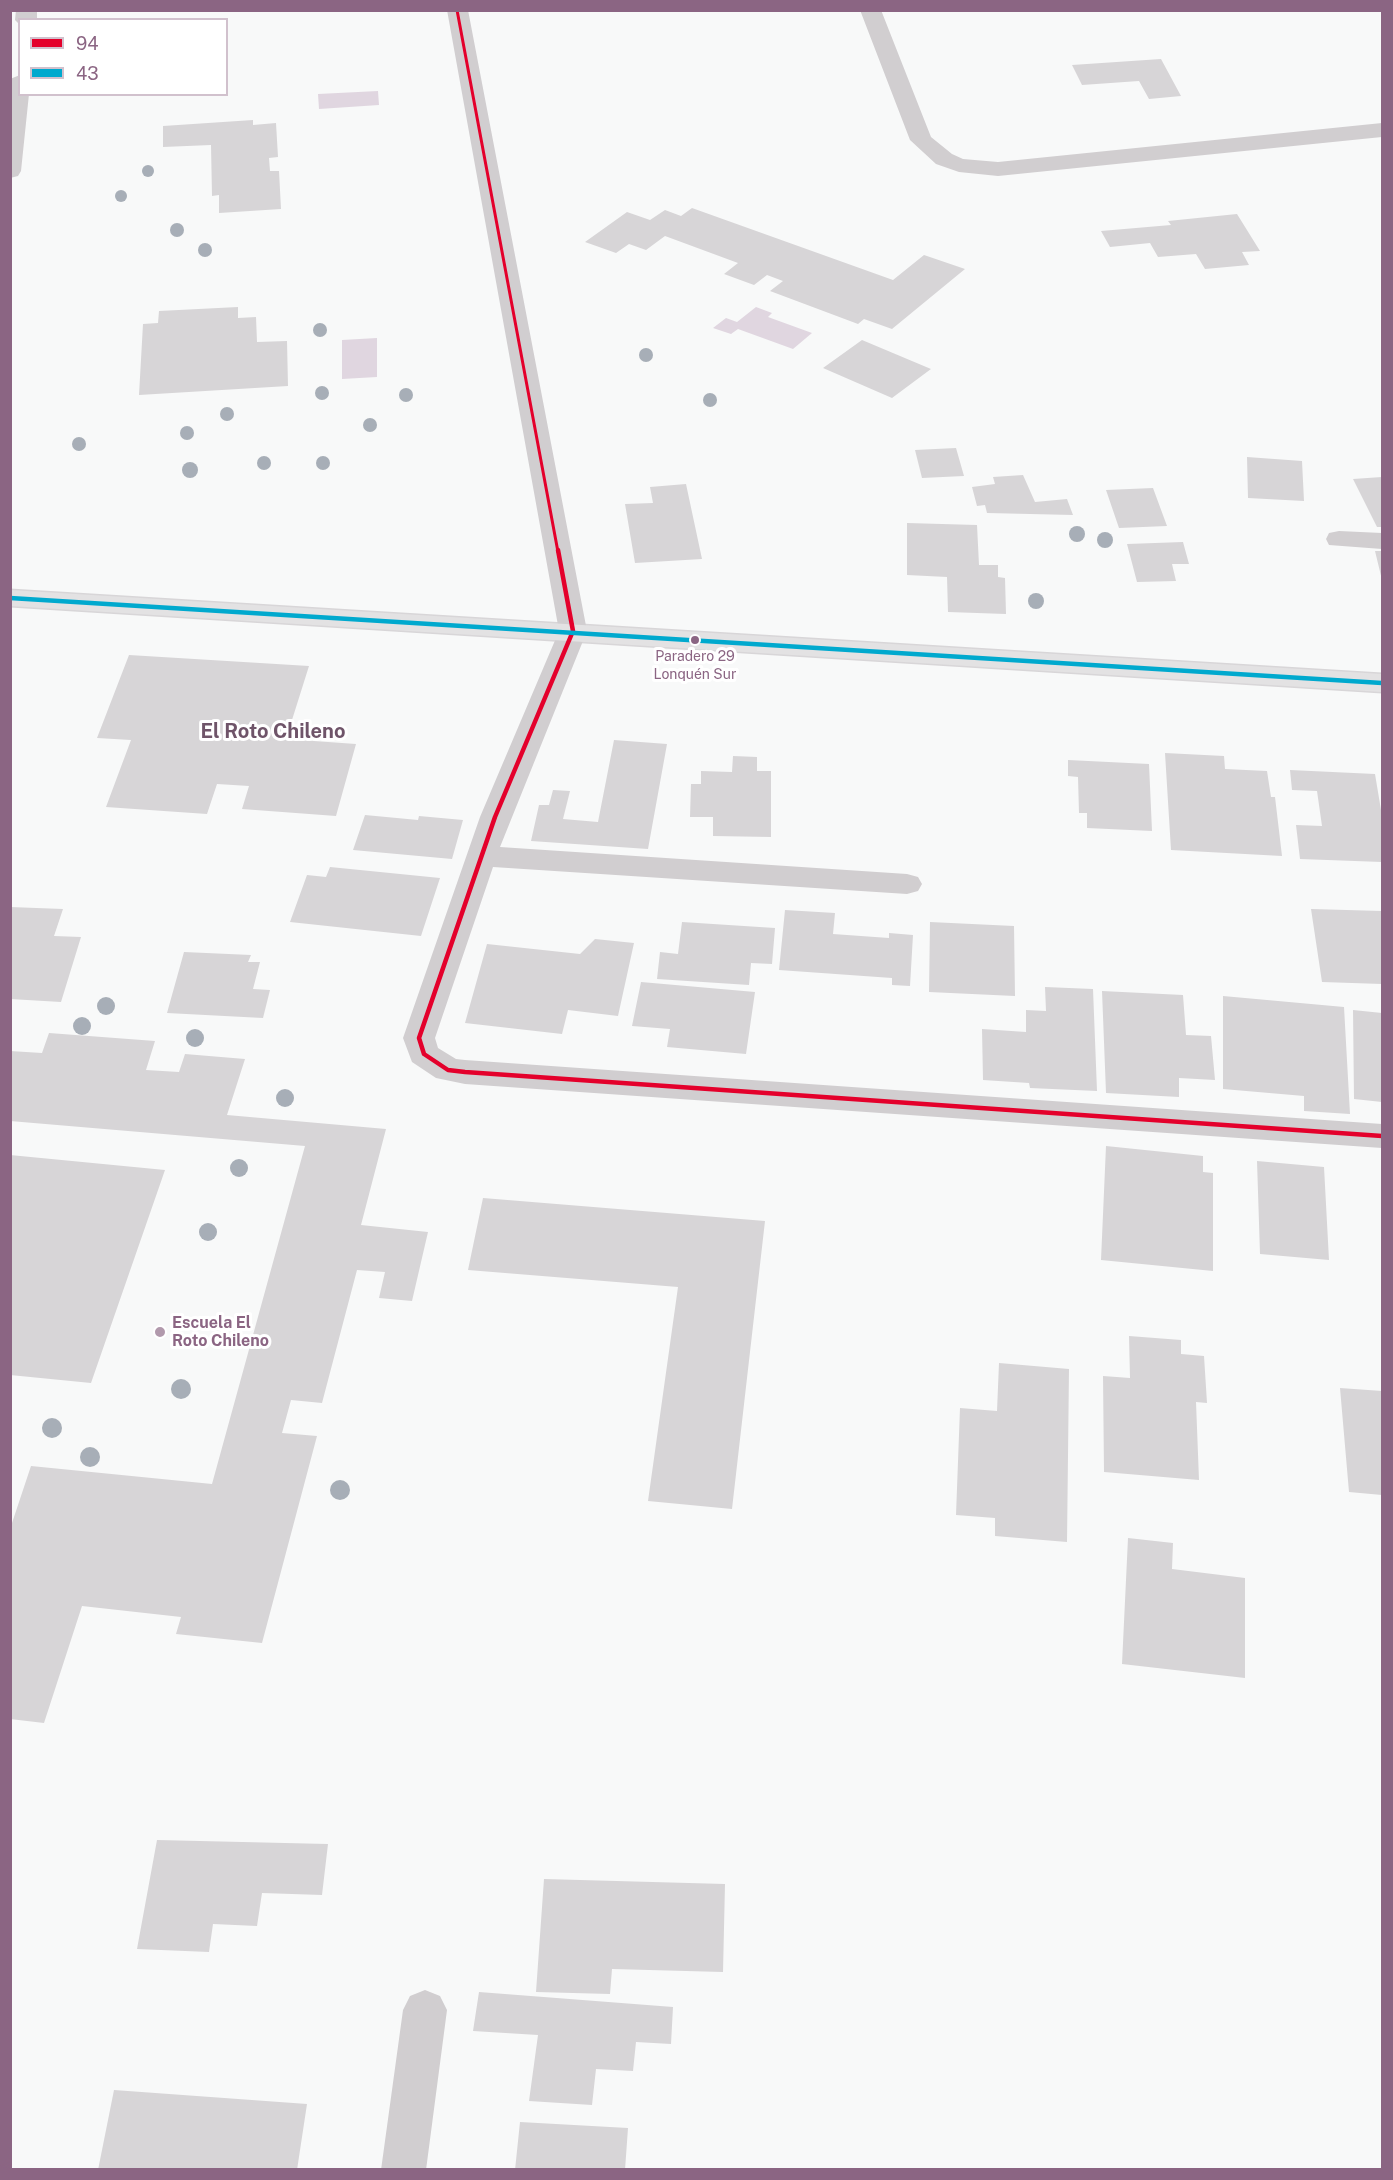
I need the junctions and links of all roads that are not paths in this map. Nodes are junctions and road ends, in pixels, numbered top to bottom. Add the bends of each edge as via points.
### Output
1 (457, 10) edge
2 (870, 10) edge
3 (18, 96) edge
4 (1383, 130) edge
5 (10, 171) edge
6 (1339, 539) dead end
7 (1383, 541) edge
8 (10, 598) edge
9 (573, 631) junction
10 (1383, 683) edge
11 (482, 856) junction
12 (907, 884) dead end
13 (1383, 1136) edge
14 (424, 2010) dead end
15 (403, 2169) edge

1 - 9 street
2 - 4 street via 921,140 959,165 998,169
3 - 5 street
6 - 7 street
8 - 9 main road
9 - 10 main road
9 - 11 street
11 - 12 street
11 - 13 street via 419,1038 424,1054 448,1070
14 - 15 street

